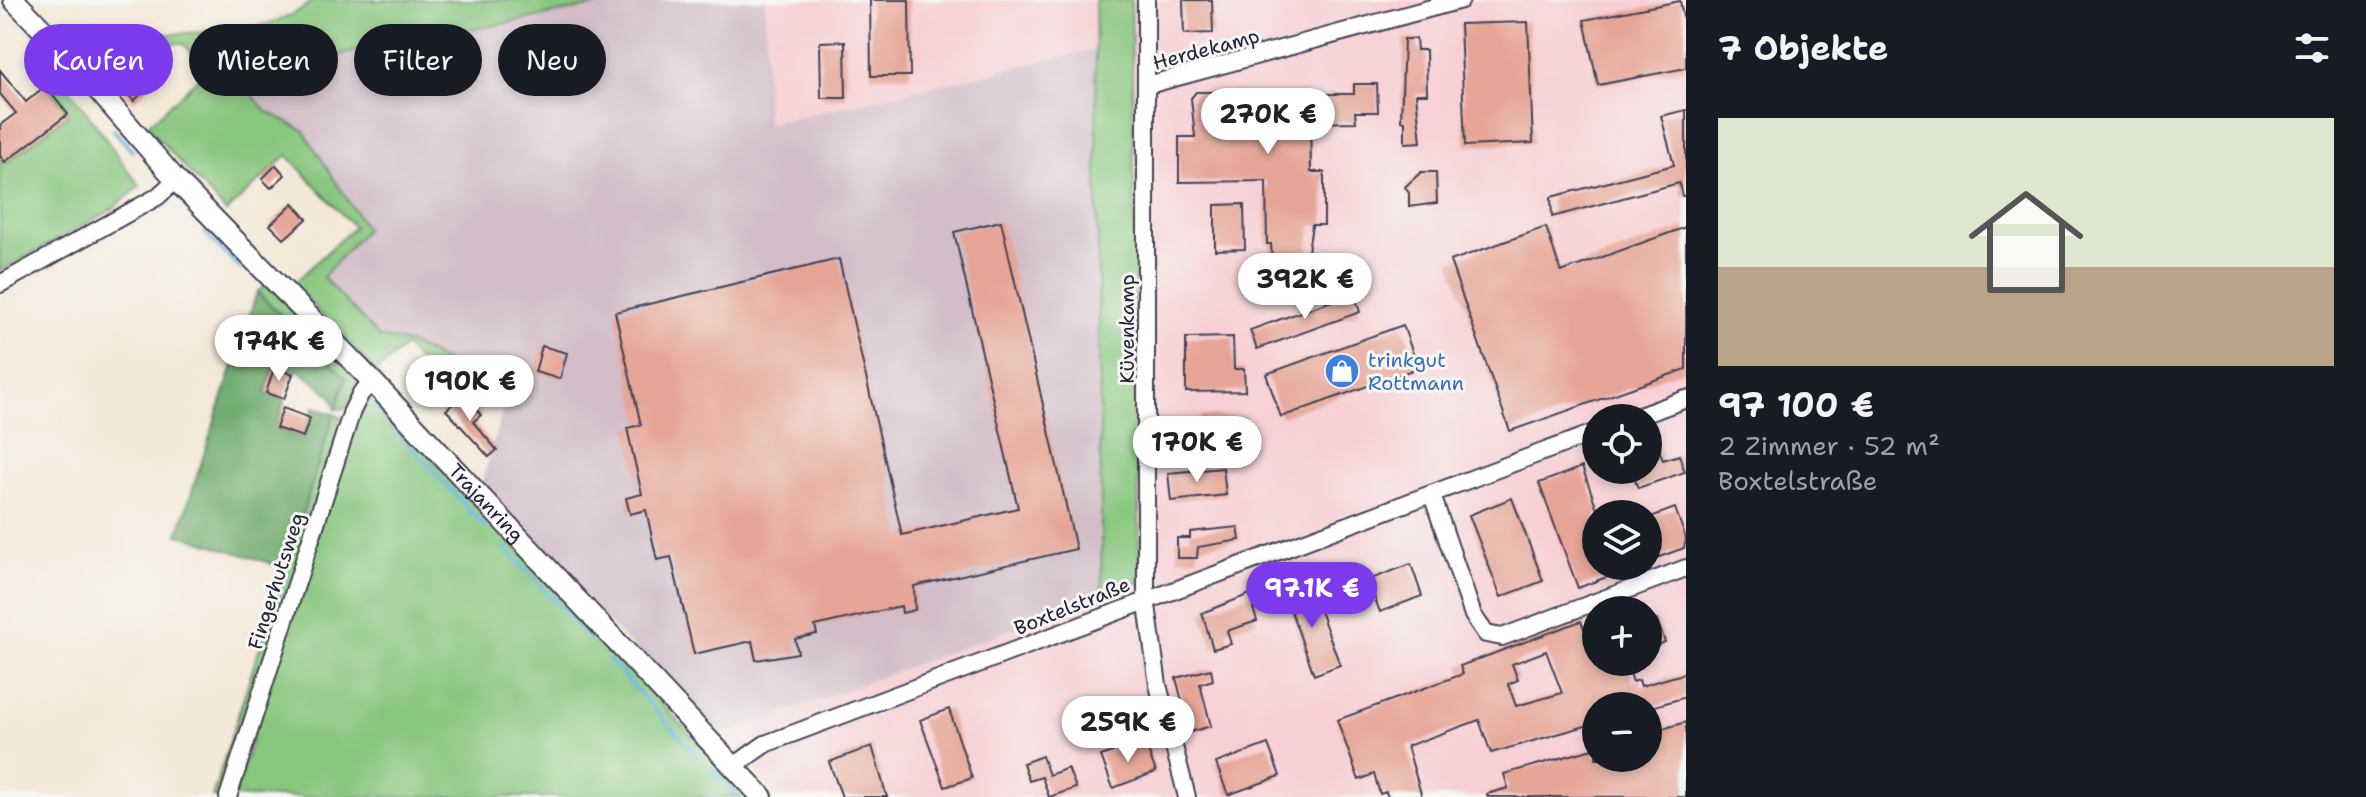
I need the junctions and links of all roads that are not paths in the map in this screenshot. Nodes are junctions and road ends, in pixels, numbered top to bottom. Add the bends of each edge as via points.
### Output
1 (14, 0) edge
2 (1146, 0) edge
3 (1461, 0) edge
4 (1148, 85) junction
5 (176, 180) junction
6 (0, 284) edge
7 (373, 382) junction
8 (1686, 399) edge
9 (1662, 408) edge
10 (1582, 437) edge
11 (1432, 495) junction
12 (1686, 568) edge
13 (1146, 598) junction
14 (734, 766) junction
15 (228, 797) edge
16 (762, 797) edge
17 (1187, 797) edge

1 - 5 main road, Trajanring
2 - 4 street, Küvenkamp
3 - 4 street, Herdekamp
4 - 13 street, Küvenkamp
5 - 6 street via 157,197
5 - 7 main road, Trajanring
7 - 14 main road, Trajanring
7 - 15 street, Fingerhutsweg via 352,411
8 - 9 street
10 - 11 street, Boxtelstraße
11 - 12 street via 1473,615 1486,634 1502,637
11 - 13 street, Boxtelstraße
13 - 14 street, Boxtelstraße via 765,744
13 - 17 street, Küvenkamp via 1158,685
14 - 16 main road, Trajanring

